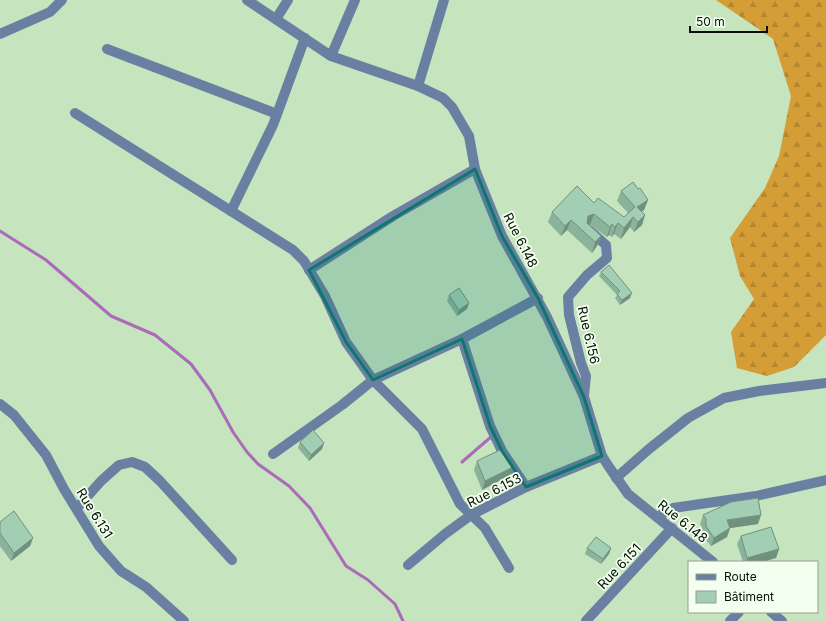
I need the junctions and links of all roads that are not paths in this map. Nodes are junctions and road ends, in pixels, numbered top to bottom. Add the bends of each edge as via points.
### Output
1 (62, 0) edge
2 (247, 0) edge
3 (288, 0) edge
4 (355, 0) edge
5 (444, 0) edge
6 (276, 19) junction
7 (0, 34) edge
8 (306, 38) junction
9 (107, 50) dead end
10 (331, 56) junction
11 (418, 86) junction
12 (75, 113) dead end
13 (277, 114) junction
14 (475, 169) junction
15 (231, 211) junction
16 (589, 230) edge
17 (309, 270) junction
18 (538, 298) junction
19 (462, 339) junction
20 (373, 380) junction
21 (826, 383) edge
22 (584, 397) junction
23 (0, 404) edge
24 (273, 454) dead end
25 (602, 456) junction
26 (616, 478) junction
27 (826, 480) edge
28 (526, 487) junction
29 (77, 508) junction
30 (471, 515) junction
31 (657, 517) junction
32 (672, 528) junction
33 (232, 560) dead end
34 (712, 561) edge
35 (408, 565) dead end
36 (509, 568) dead end
37 (738, 613) edge
38 (772, 613) edge
39 (184, 621) edge
40 (586, 621) edge
41 (730, 621) edge
42 (782, 621) edge

1 - 7 street via 50,12
2 - 6 street, Rue 6.148
3 - 6 street
4 - 10 street
5 - 11 street
6 - 8 street, Rue 6.148
8 - 10 street, Rue 6.148
8 - 13 street
9 - 13 street
10 - 11 street, Rue 6.148
11 - 14 street, Rue 6.148 via 443,98 452,107 469,136
12 - 15 street
13 - 15 street
14 - 17 street
14 - 18 street, Rue 6.148 via 502,236
15 - 17 street via 293,250
16 - 22 street, Rue 6.156 via 606,245 607,258 587,275 568,297 569,315 580,363 586,376
17 - 20 street via 325,296 346,342
18 - 19 street
18 - 22 street, Rue 6.148
19 - 20 street
19 - 28 street via 490,426 502,451
20 - 24 street via 348,401
20 - 30 street via 422,428 460,504
21 - 26 street via 724,398 688,418
22 - 25 street, Rue 6.148
23 - 29 street, Rue 6.131 via 14,415 46,455
25 - 26 street, Rue 6.148
25 - 28 street, Rue 6.153
26 - 31 street, Rue 6.148 via 628,494
27 - 31 street via 756,496 673,508
28 - 30 street, Rue 6.153
29 - 33 street via 118,465 132,462 145,467 160,481
29 - 39 street, Rue 6.131 via 99,546 121,570 146,587
30 - 35 street, Rue 6.153
30 - 36 street via 485,528
31 - 32 street, Rue 6.148
32 - 34 street, Rue 6.148
32 - 40 street, Rue 6.151
37 - 41 street
38 - 42 street

